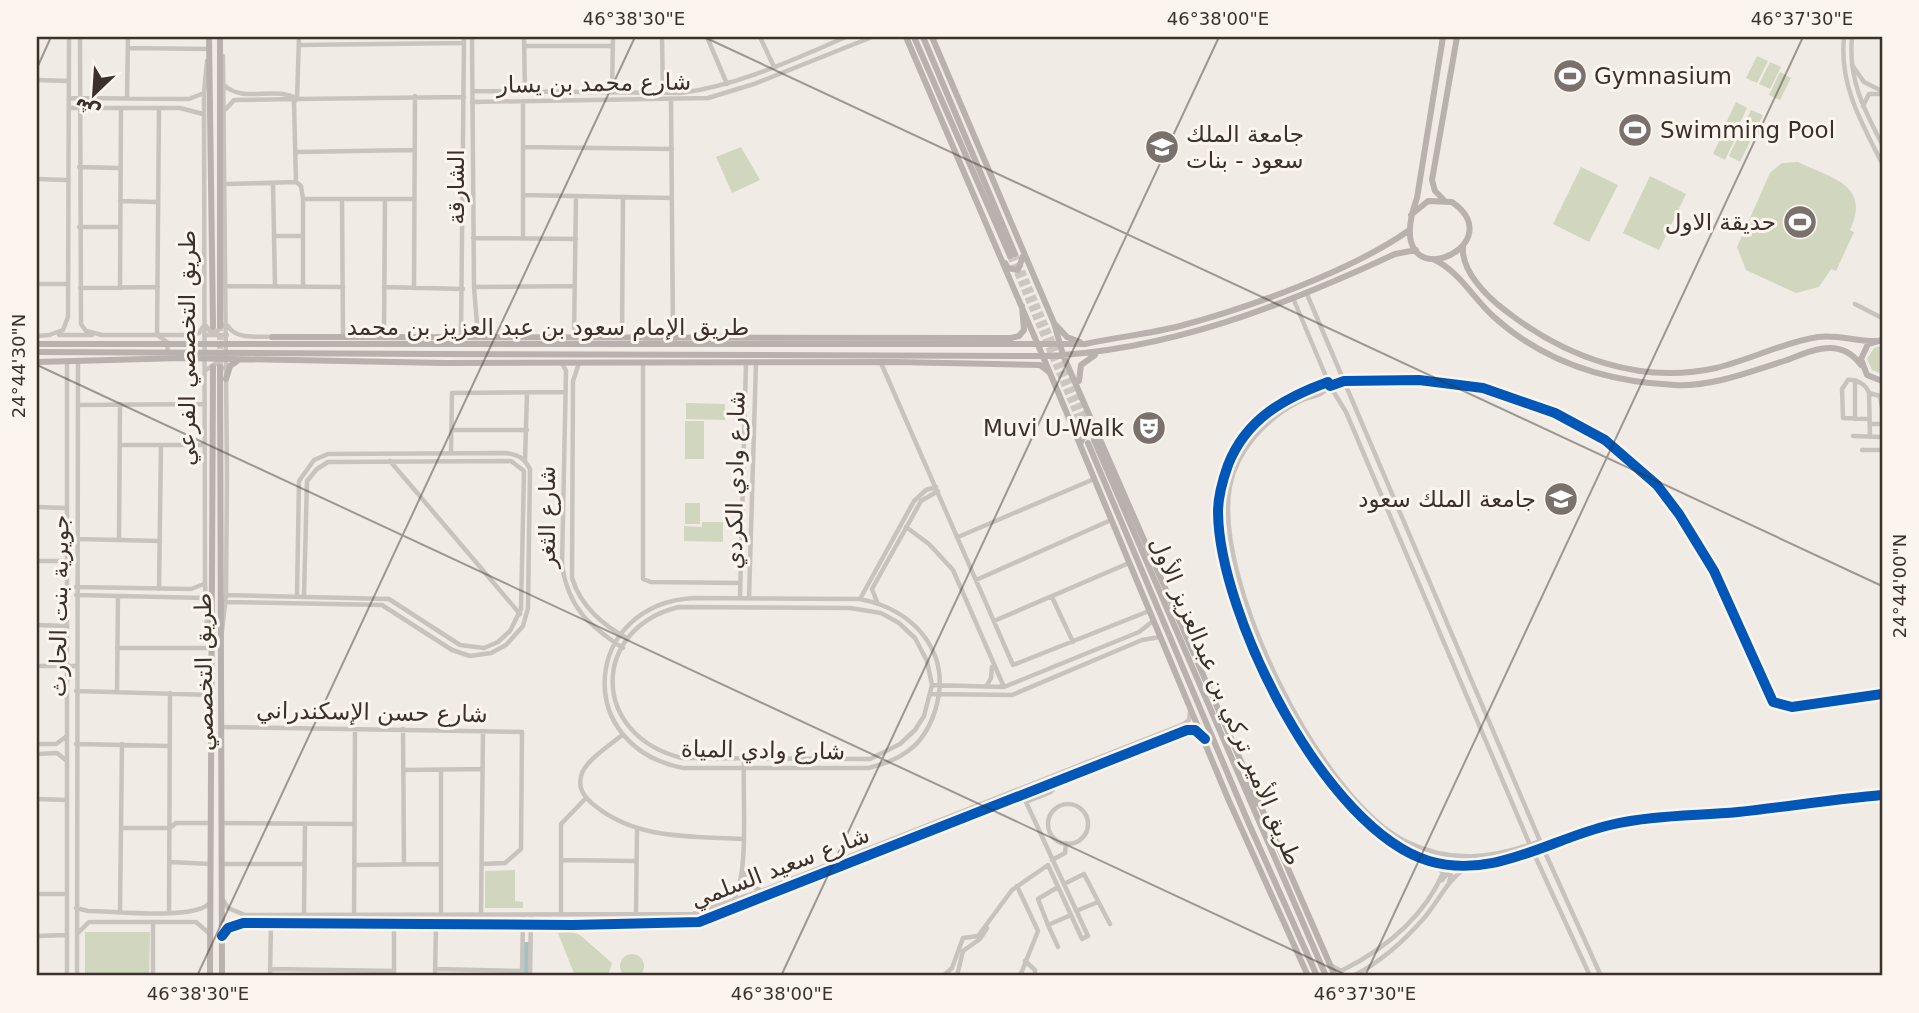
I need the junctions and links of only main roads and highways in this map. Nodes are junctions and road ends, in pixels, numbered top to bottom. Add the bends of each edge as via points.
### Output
1 (209, 37) edge
2 (221, 37) edge
3 (906, 37) edge
4 (914, 37) edge
5 (923, 37) edge
6 (932, 37) edge
7 (1443, 37) edge
8 (1457, 37) edge
9 (1443, 199) junction
10 (1411, 215) junction
11 (1408, 231) junction
12 (1463, 247) junction
13 (1023, 250) junction
14 (1416, 250) junction
15 (1000, 257) junction
16 (1433, 259) junction
17 (1023, 306) junction
18 (1054, 323) junction
19 (272, 337) road end
20 (622, 337) junction
21 (958, 337) junction
22 (1126, 337) junction
23 (547, 338) junction
24 (1880, 340) edge
25 (37, 344) edge
26 (1059, 344) junction
27 (1085, 344) junction
28 (498, 345) junction
29 (707, 345) junction
30 (1040, 345) junction
31 (998, 346) junction
32 (1129, 347) junction
33 (37, 352) edge
34 (1104, 352) junction
35 (495, 355) junction
36 (1063, 355) junction
37 (969, 356) junction
38 (1044, 356) junction
39 (242, 359) junction
40 (37, 362) edge
41 (551, 362) junction
42 (896, 362) junction
43 (1861, 365) junction
44 (1050, 373) junction
45 (226, 379) road end
46 (1882, 381) edge
47 (1080, 388) junction
48 (1103, 442) junction
49 (1082, 449) junction
50 (1206, 723) junction
51 (1218, 730) junction
52 (1270, 827) junction
53 (1248, 843) junction
54 (210, 976) edge
55 (222, 976) edge
56 (1308, 976) edge
57 (1317, 976) edge
58 (1326, 976) edge
59 (1335, 976) edge

1 - 2 main road via 217,326
3 - 15 main road
4 - 5 main road via 1012,255
6 - 13 main road
7 - 10 main road
8 - 9 main road via 1432,180
9 - 10 main road via 1428,201
9 - 12 main road via 1465,215 1468,231
10 - 11 main road
11 - 14 main road
11 - 22 main road, طريق الإمام سعود بن عبد العزيز بن محمد via 1372,252 1248,304
12 - 16 main road via 1452,256
12 - 24 main road via 1462,256 1472,276 1501,308 1538,336 1614,367 1678,373 1714,368 1818,337
13 - 15 main road via 1018,270 1008,268
13 - 18 main road
14 - 16 main road
14 - 32 main road, طريق الإمام سعود بن عبد العزيز بن محمد via 1395,254 1251,315
15 - 17 main road
16 - 43 main road via 1454,272 1494,317 1530,346 1563,363 1611,377 1645,384 1693,384 1831,348 1854,356
17 - 21 main road via 1024,330 1019,336
17 - 30 main road
18 - 26 main road
18 - 27 main road via 1067,337
19 - 23 main road
20 - 21 main road
20 - 23 main road
20 - 29 main road
21 - 31 main road
22 - 27 main road, طريق الإمام سعود بن عبد العزيز بن محمد
22 - 32 main road
23 - 28 main road
24 - 43 main road via 1864,349
25 - 28 main road, طريق الإمام سعود بن عبد العزيز بن محمد, bridge
26 - 27 main road, طريق الإمام سعود بن عبد العزيز بن محمد
26 - 30 main road, طريق الإمام سعود بن عبد العزيز بن محمد
26 - 36 main road
28 - 29 main road, طريق الإمام سعود بن عبد العزيز بن محمد
29 - 31 main road, طريق الإمام سعود بن عبد العزيز بن محمد
30 - 31 main road, طريق الإمام سعود بن عبد العزيز بن محمد
30 - 38 main road
32 - 34 main road, طريق الإمام سعود بن عبد العزيز بن محمد
33 - 35 main road, طريق الإمام سعود بن عبد العزيز بن محمد, bridge
34 - 36 main road, طريق الإمام سعود بن عبد العزيز بن محمد
34 - 47 main road via 1081,365
35 - 37 main road, طريق الإمام سعود بن عبد العزيز بن محمد
35 - 41 main road
36 - 38 main road, طريق الإمام سعود بن عبد العزيز بن محمد
36 - 47 main road
37 - 38 main road, طريق الإمام سعود بن عبد العزيز بن محمد
37 - 42 main road
38 - 44 main road
39 - 40 main road
39 - 41 main road
39 - 45 main road via 230,366
41 - 42 main road
42 - 44 main road via 1027,363
43 - 46 main road via 1871,378
44 - 49 main road
47 - 48 main road
48 - 49 main road via 1097,433 1086,432
48 - 52 main road
49 - 53 main road
50 - 51 main road, طريق الأمير تركي بن عبدالعزيز الأول via 1091,441
50 - 53 main road
50 - 57 main road, طريق الأمير تركي بن عبدالعزيز الأول
51 - 52 main road
51 - 58 main road, طريق الأمير تركي بن عبدالعزيز الأول
52 - 59 main road
53 - 56 main road
54 - 55 main road, طريق التخصصي via 216,367

